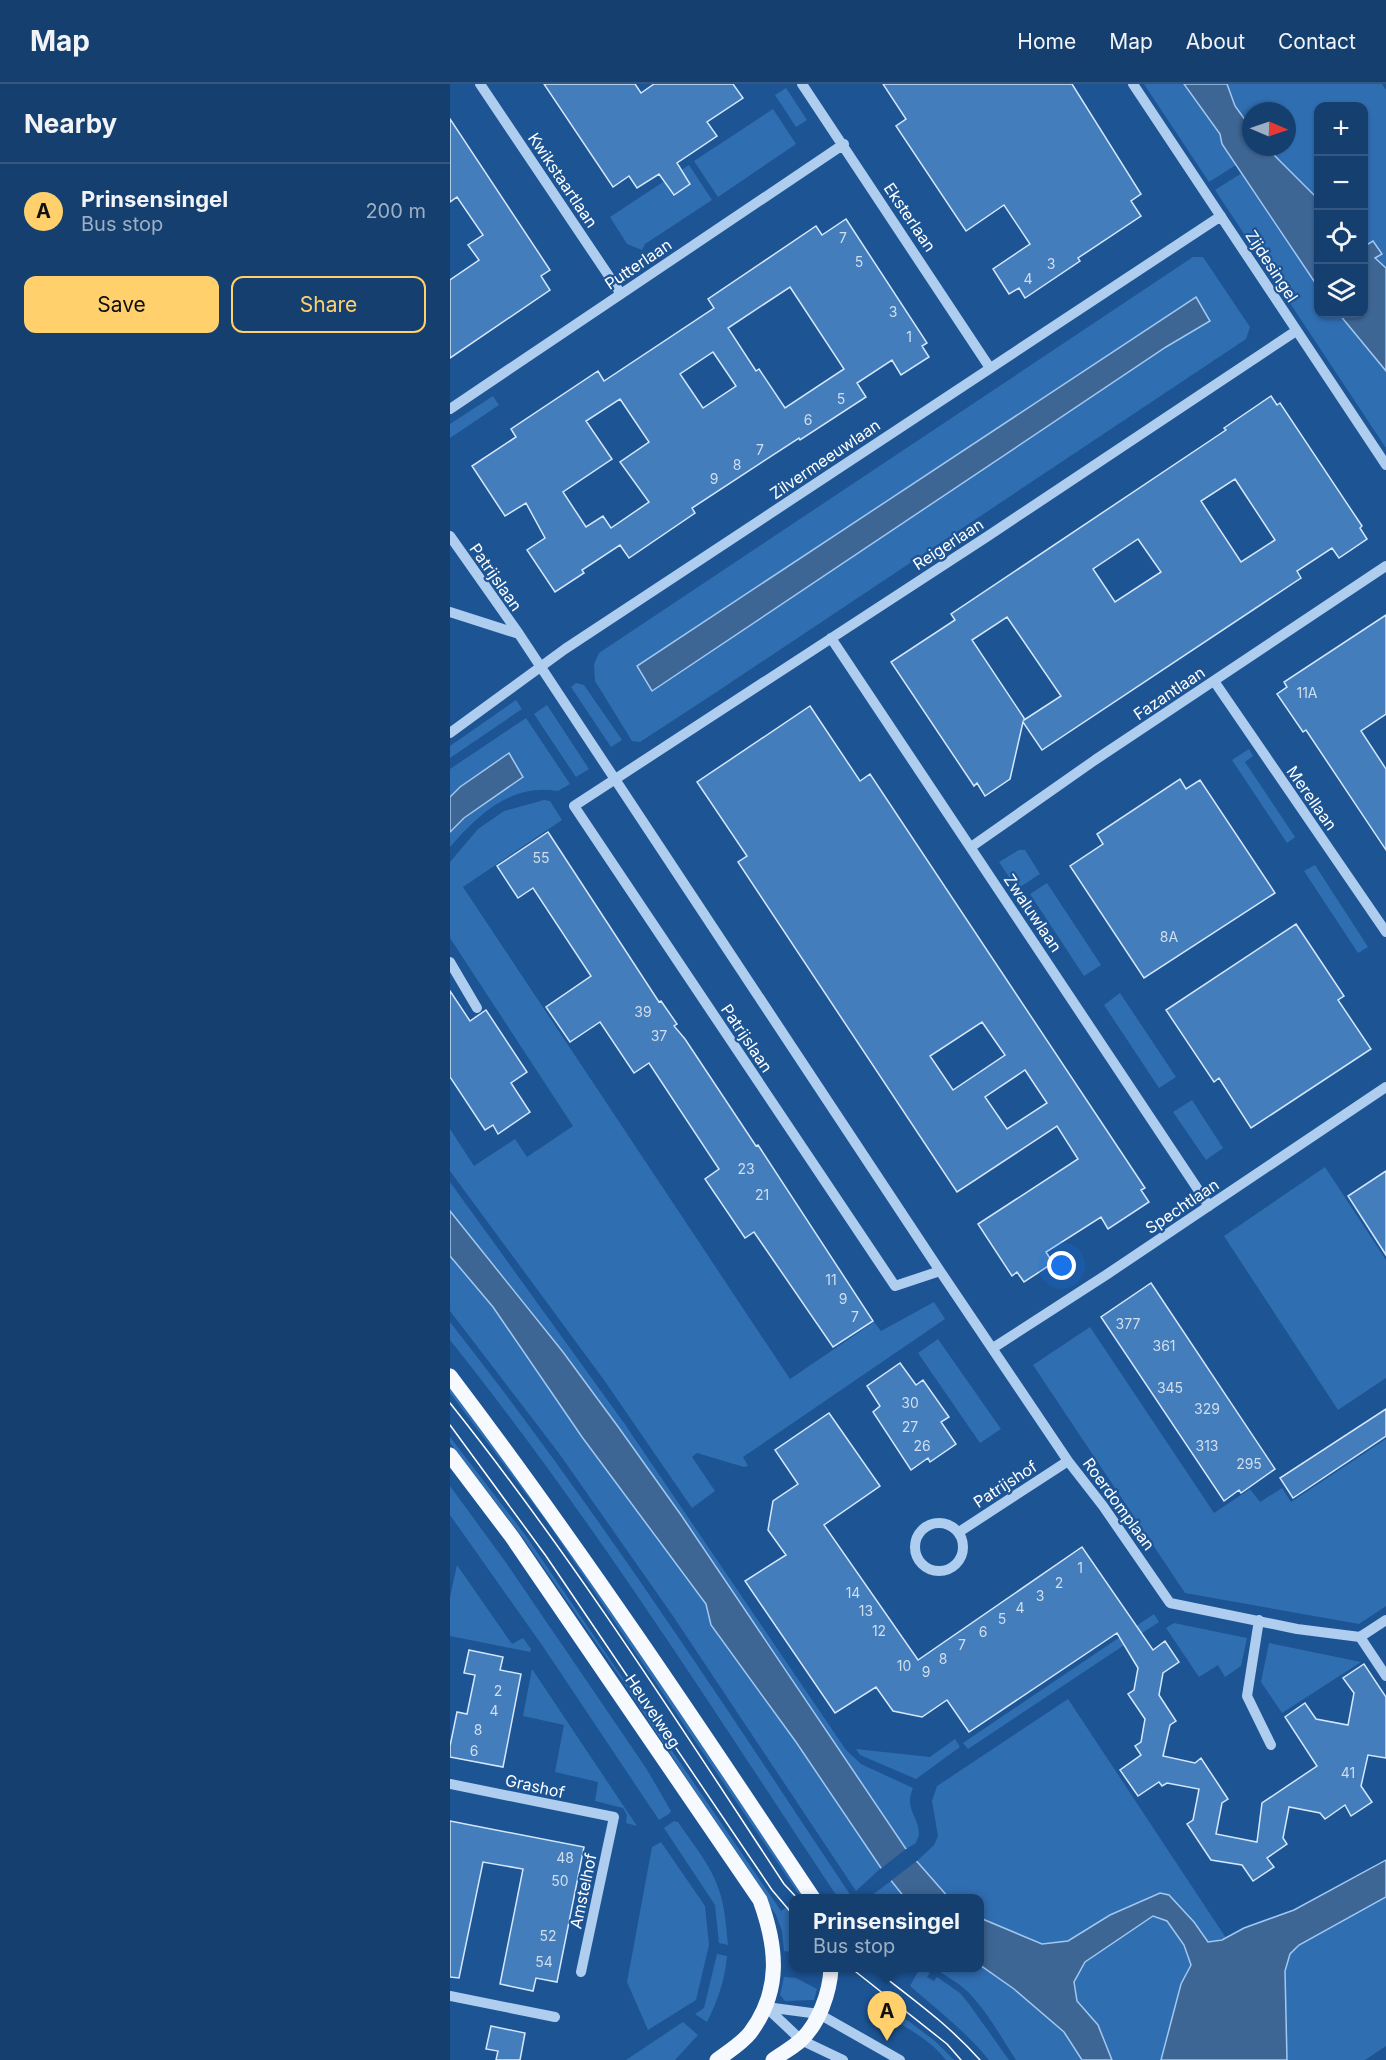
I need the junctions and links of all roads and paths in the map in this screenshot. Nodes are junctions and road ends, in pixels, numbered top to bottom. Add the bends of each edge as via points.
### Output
1 (480, 84) edge
2 (802, 84) edge
3 (1133, 84) edge
4 (844, 144) junction
5 (1221, 216) junction
6 (621, 294) junction
7 (1296, 331) junction
8 (990, 368) junction
9 (450, 409) edge
10 (1386, 465) edge
11 (450, 536) edge
12 (1386, 566) edge
13 (450, 612) edge
14 (519, 634) junction
15 (831, 638) junction
16 (540, 666) junction
17 (1214, 681) junction
18 (450, 733) edge
19 (614, 780) junction
20 (971, 847) junction
21 (1386, 932) edge
22 (450, 962) edge
23 (477, 1008) dead end
24 (1386, 1087) edge
25 (1209, 1206) junction
26 (940, 1271) junction
27 (993, 1348) junction
28 (450, 1376) edge
29 (450, 1455) edge
30 (1068, 1461) junction
31 (959, 1532) junction
32 (1259, 1620) junction
33 (1386, 1620) edge
34 (1360, 1637) junction
35 (1386, 1676) edge
36 (1271, 1744) dead end
37 (450, 1784) edge
38 (614, 1817) joint
39 (810, 1894) edge
40 (581, 1972) dead end
41 (830, 1972) edge
42 (450, 1996) edge
43 (766, 2007) junction
44 (819, 2014) junction
45 (555, 2017) dead end
46 (801, 2040) junction
47 (717, 2060) edge
48 (772, 2060) edge
49 (843, 2060) edge
50 (900, 2060) edge

1 - 6 street, Kwikstaartlaan
2 - 4 street, Eksterlaan
3 - 5 street, Zijdesingel
4 - 6 street, Putterlaan
4 - 8 street, Eksterlaan
5 - 7 street, Zijdesingel
5 - 8 street, Zilvermeeuwlaan
6 - 9 street, Putterlaan
7 - 10 street, Zijdesingel
7 - 15 street, Reigerlaan
8 - 16 street, Zilvermeeuwlaan
11 - 14 street, Patrijslaan
12 - 17 street, Fazantlaan
13 - 14 street, Patrijslaan
14 - 16 street, Patrijslaan
15 - 19 street, Reigerlaan
15 - 20 street, Zwaluwlaan
16 - 18 street, Zilvermeeuwlaan
16 - 19 street, Patrijslaan
17 - 20 street, Fazantlaan
17 - 21 street, Merellaan
19 - 26 street, Patrijslaan
19 - 26 street, Patrijslaan via 574,806 580,816 895,1286
20 - 25 street, Zwaluwlaan
22 - 23 street
24 - 25 street, Spechtlaan
25 - 27 street, Spechtlaan
26 - 27 street, Patrijslaan
27 - 30 street, Roerdomplaan
28 - 39 main road, Heuvelweg via 653,1659
29 - 43 main road, Heuvelweg via 518,1546 760,1900 774,1956
30 - 31 street, Patrijshof
30 - 32 street, Roerdomplaan via 1170,1603
31 - 31 street via 946,1523 930,1524 915,1541 917,1557 936,1571 952,1568 964,1548
32 - 34 street, Roerdomplaan
32 - 36 street via 1247,1696
33 - 34 street
34 - 35 street
37 - 38 street, Grashof
38 - 40 street, Amstelhof
41 - 44 main road
42 - 45 street
43 - 44 street
43 - 46 street
43 - 47 main road via 749,2035
44 - 46 main road
44 - 50 street
46 - 48 main road
46 - 49 street

